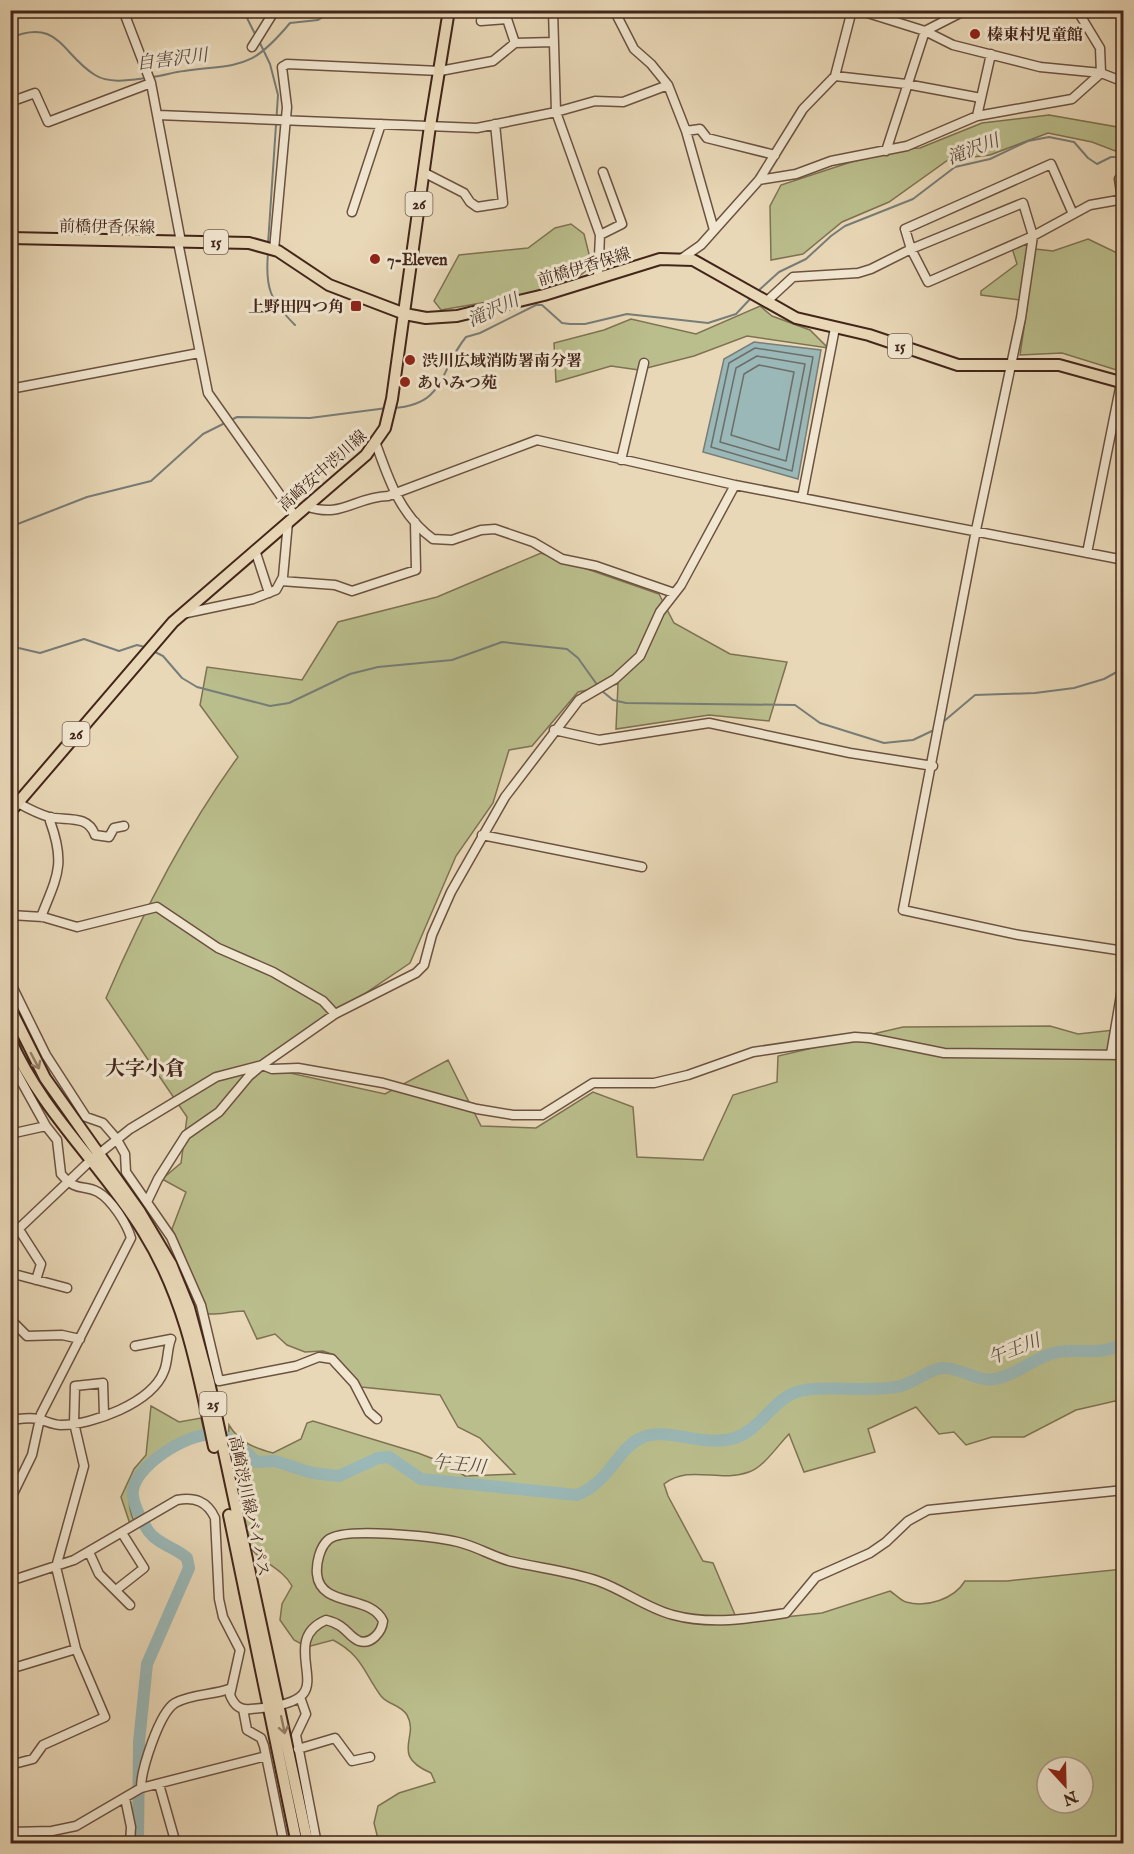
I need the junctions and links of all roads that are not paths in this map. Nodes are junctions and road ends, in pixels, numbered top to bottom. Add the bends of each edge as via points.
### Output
1 (123, 10) edge
2 (275, 10) edge
3 (449, 10) edge
4 (553, 10) edge
5 (615, 10) edge
6 (852, 10) edge
7 (858, 10) edge
8 (966, 10) edge
9 (1077, 10) edge
10 (481, 21) dead end
11 (925, 32) junction
12 (554, 42) junction
13 (516, 43) junction
14 (252, 47) dead end
15 (991, 54) junction
16 (440, 71) junction
17 (1101, 74) junction
18 (835, 76) junction
19 (150, 82) junction
20 (1124, 82) edge
21 (906, 84) junction
22 (668, 85) junction
23 (981, 98) junction
24 (10, 102) edge
25 (556, 112) junction
26 (158, 115) junction
27 (977, 116) junction
28 (285, 120) junction
29 (381, 124) junction
30 (495, 124) junction
31 (430, 126) junction
32 (686, 131) junction
33 (886, 151) junction
34 (775, 155) junction
35 (423, 171) junction
36 (603, 172) dead end
37 (1119, 179) dead end
38 (759, 180) junction
39 (1123, 199) edge
40 (351, 212) dead end
41 (1073, 214) junction
42 (714, 230) junction
43 (600, 235) junction
44 (1033, 236) junction
45 (10, 238) edge
46 (179, 242) junction
47 (911, 249) junction
48 (274, 250) junction
49 (681, 258) junction
50 (598, 278) junction
51 (763, 300) junction
52 (405, 314) junction
53 (834, 328) junction
54 (199, 353) junction
55 (644, 363) dead end
56 (1013, 366) junction
57 (1122, 383) edge
58 (10, 389) edge
59 (376, 444) junction
60 (621, 460) junction
61 (735, 485) junction
62 (393, 494) junction
63 (802, 498) junction
64 (306, 506) junction
65 (292, 519) junction
66 (415, 522) junction
67 (976, 530) junction
68 (255, 550) junction
69 (1087, 553) junction
70 (1124, 560) edge
71 (281, 581) junction
72 (674, 592) junction
73 (269, 593) junction
74 (182, 614) junction
75 (554, 730) junction
76 (933, 766) junction
77 (14, 807) edge
78 (51, 818) junction
79 (124, 826) dead end
80 (482, 835) junction
81 (642, 867) dead end
82 (10, 915) edge
83 (41, 917) junction
84 (1124, 951) edge
85 (1124, 977) edge
86 (10, 982) edge
87 (10, 1008) edge
88 (335, 1014) junction
89 (10, 1039) edge
90 (1111, 1054) junction
91 (1124, 1055) edge
92 (10, 1061) edge
93 (262, 1065) junction
94 (46, 1126) junction
95 (10, 1134) edge
96 (116, 1138) junction
97 (94, 1158) junction
98 (68, 1182) junction
99 (147, 1202) junction
100 (18, 1228) junction
101 (10, 1238) edge
102 (10, 1273) edge
103 (36, 1280) junction
104 (67, 1288) dead end
105 (10, 1319) edge
106 (80, 1339) junction
107 (135, 1346) dead end
108 (104, 1415) junction
109 (10, 1419) edge
110 (40, 1419) junction
111 (377, 1419) dead end
112 (74, 1424) junction
113 (1124, 1490) edge
114 (10, 1500) edge
115 (122, 1533) junction
116 (89, 1552) junction
117 (56, 1567) junction
118 (10, 1581) edge
119 (116, 1590) junction
120 (130, 1605) dead end
121 (76, 1649) junction
122 (10, 1670) edge
123 (230, 1689) junction
124 (300, 1697) junction
125 (273, 1705) junction
126 (243, 1709) junction
127 (298, 1749) junction
128 (266, 1756) junction
129 (370, 1757) dead end
130 (10, 1765) edge
131 (159, 1784) junction
132 (140, 1789) junction
133 (126, 1797) junction
134 (11, 1830) edge
135 (15, 1844) edge
136 (130, 1844) edge
137 (176, 1844) edge
138 (284, 1844) edge
139 (297, 1844) edge
140 (308, 1844) edge
141 (317, 1844) edge

1 - 19 street
2 - 14 street
3 - 16 main road, 高崎安中渋川線 / 26
4 - 12 street
5 - 22 street via 634,49
6 - 18 street
7 - 11 street
8 - 11 street
9 - 17 street via 1100,48
10 - 13 street via 507,19
11 - 15 street via 953,45
11 - 21 street
12 - 13 street
12 - 25 street
13 - 16 street via 493,61
15 - 17 street via 1040,67
15 - 23 street
16 - 28 street via 287,64 282,67
16 - 31 main road, 高崎安中渋川線 / 26
17 - 20 street
17 - 27 street via 1072,99
18 - 21 street
18 - 34 street via 803,109
19 - 24 street via 48,122 35,93
19 - 26 street
21 - 23 street
21 - 33 street
22 - 25 street via 623,102 595,101
22 - 32 street
23 - 27 street
25 - 30 street
25 - 43 street
26 - 28 street
26 - 46 street
27 - 33 street
28 - 29 street
28 - 48 street
29 - 31 street
29 - 40 street
30 - 31 street via 477,128
30 - 35 street via 503,203 477,207 464,193
31 - 35 main road, 高崎安中渋川線 / 26
32 - 34 street via 700,129 707,138
32 - 42 street
33 - 38 street via 859,154 796,174
34 - 38 street
35 - 52 main road, 高崎安中渋川線 / 26
36 - 43 street via 622,224
37 - 39 street
38 - 42 street
39 - 41 street via 1090,205
41 - 44 street
41 - 47 street via 1051,164 905,229
42 - 49 street
43 - 50 street
44 - 47 street via 928,282
44 - 47 street via 1023,202
44 - 56 street
45 - 46 main road, 前橋伊香保線 / 15
46 - 48 main road, 前橋伊香保線 / 15 via 249,243
46 - 54 street
47 - 51 street via 858,273 793,277
48 - 52 main road, 前橋伊香保線 / 15 via 329,285
49 - 50 main road, 前橋伊香保線 / 15 via 660,259
49 - 51 main road, 前橋伊香保線 / 15 via 705,264
50 - 52 main road, 前橋伊香保線 / 15 via 447,318
51 - 53 main road, 前橋伊香保線 / 15 via 796,318
52 - 59 main road, 高崎安中渋川線 / 26 via 388,418
53 - 56 main road, 前橋伊香保線 / 15 via 958,365
53 - 63 street
54 - 58 street
54 - 65 street via 208,393
55 - 60 street
56 - 57 main road, 前橋伊香保線 / 15 via 1059,365
56 - 67 street
57 - 69 street
59 - 62 street
59 - 64 main road, 高崎安中渋川線 / 26
60 - 61 street
60 - 62 street via 537,440
61 - 63 street
61 - 72 street
62 - 64 street via 335,511 323,512
62 - 66 street
63 - 67 street
64 - 65 main road, 高崎安中渋川線 / 26
65 - 68 main road, 高崎安中渋川線 / 26
65 - 71 street
66 - 71 street via 416,570 352,591 335,585
66 - 72 street via 438,541 495,529 533,542 562,559
67 - 69 street
67 - 76 street
68 - 73 street
68 - 74 main road, 高崎安中渋川線 / 26
69 - 70 street
71 - 73 street
72 - 75 street via 640,656 615,679 579,700
73 - 74 street
74 - 77 main road, 高崎安中渋川線 / 26
75 - 76 street via 599,740 709,723 849,753
75 - 80 street
76 - 84 street via 903,910
77 - 78 street
78 - 79 street via 77,818 93,829 95,836 109,837 114,828
78 - 83 street via 60,852 59,872
80 - 81 street
80 - 88 street via 451,892 424,965 416,973
82 - 83 street
83 - 88 street via 86,926 157,907 218,948 273,972 323,1001
85 - 90 street
86 - 96 street via 46,1055 83,1112 104,1123
87 -> 97 main road, 高崎渋川線バイパス / 25 via 35,1061
88 - 93 street
89 - 97 main road, 高崎渋川線バイパス / 25 via 35,1084
90 - 91 street
90 - 93 street via 944,1053 855,1037 753,1052 654,1083 593,1083 542,1115 477,1109 382,1083
92 - 94 street
93 - 96 street via 216,1077
93 - 99 street via 219,1113 186,1134
94 - 95 street
94 - 98 street via 60,1147 59,1169
96 - 97 street
96 - 99 street via 125,1154 126,1172
97 - 98 street
97 - 125 main road, 高崎渋川線バイパス / 25 via 141,1228 182,1311
98 - 100 street
98 - 106 street via 98,1192 124,1222 131,1238
99 - 111 street via 171,1237 194,1287 219,1381 319,1358 332,1359 354,1383
100 - 101 street
100 - 103 street via 41,1264
102 - 103 street
103 - 104 street
105 - 106 street via 27,1336
106 - 110 street
107 - 108 street via 171,1339 165,1370 150,1390 129,1406
108 - 112 street
108 - 112 street via 103,1383 75,1386
109 - 110 street
110 - 112 street
110 - 114 street via 32,1455
112 - 117 street via 84,1466
113 - 124 street via 928,1510 908,1521 870,1553 816,1577 786,1613 728,1622 671,1615 601,1582 500,1558 458,1542 390,1534 337,1534 321,1549 317,1574 322,1585 329,1594 374,1609 380,1614 382,1627 376,1636 363,1642 339,1624 326,1620 319,1623 304,1648 307,1686
115 - 116 street
115 - 119 street via 144,1568
115 - 123 street via 177,1500 189,1498 210,1508 215,1518 219,1599 223,1617 240,1650
116 - 117 street
116 - 119 street via 99,1574
117 - 118 street
117 - 121 street
119 - 120 street
121 - 122 street
121 - 130 street via 105,1717 43,1745 33,1759
123 - 126 street via 232,1701
123 - 132 street via 171,1707 143,1768
124 - 125 street
124 - 127 street via 306,1714 296,1735
125 - 126 street
125 - 139 main road, 高崎渋川線バイパス / 25
125 -> 140 main road, 高崎渋川線バイパス / 25
126 - 128 street via 247,1730 261,1738
127 - 129 street via 335,1738 352,1761
127 - 141 street
128 - 131 street
128 - 138 street
131 - 132 street
131 - 137 street
132 - 133 street
133 - 134 street via 76,1826 52,1831
133 - 136 street
134 - 135 street

